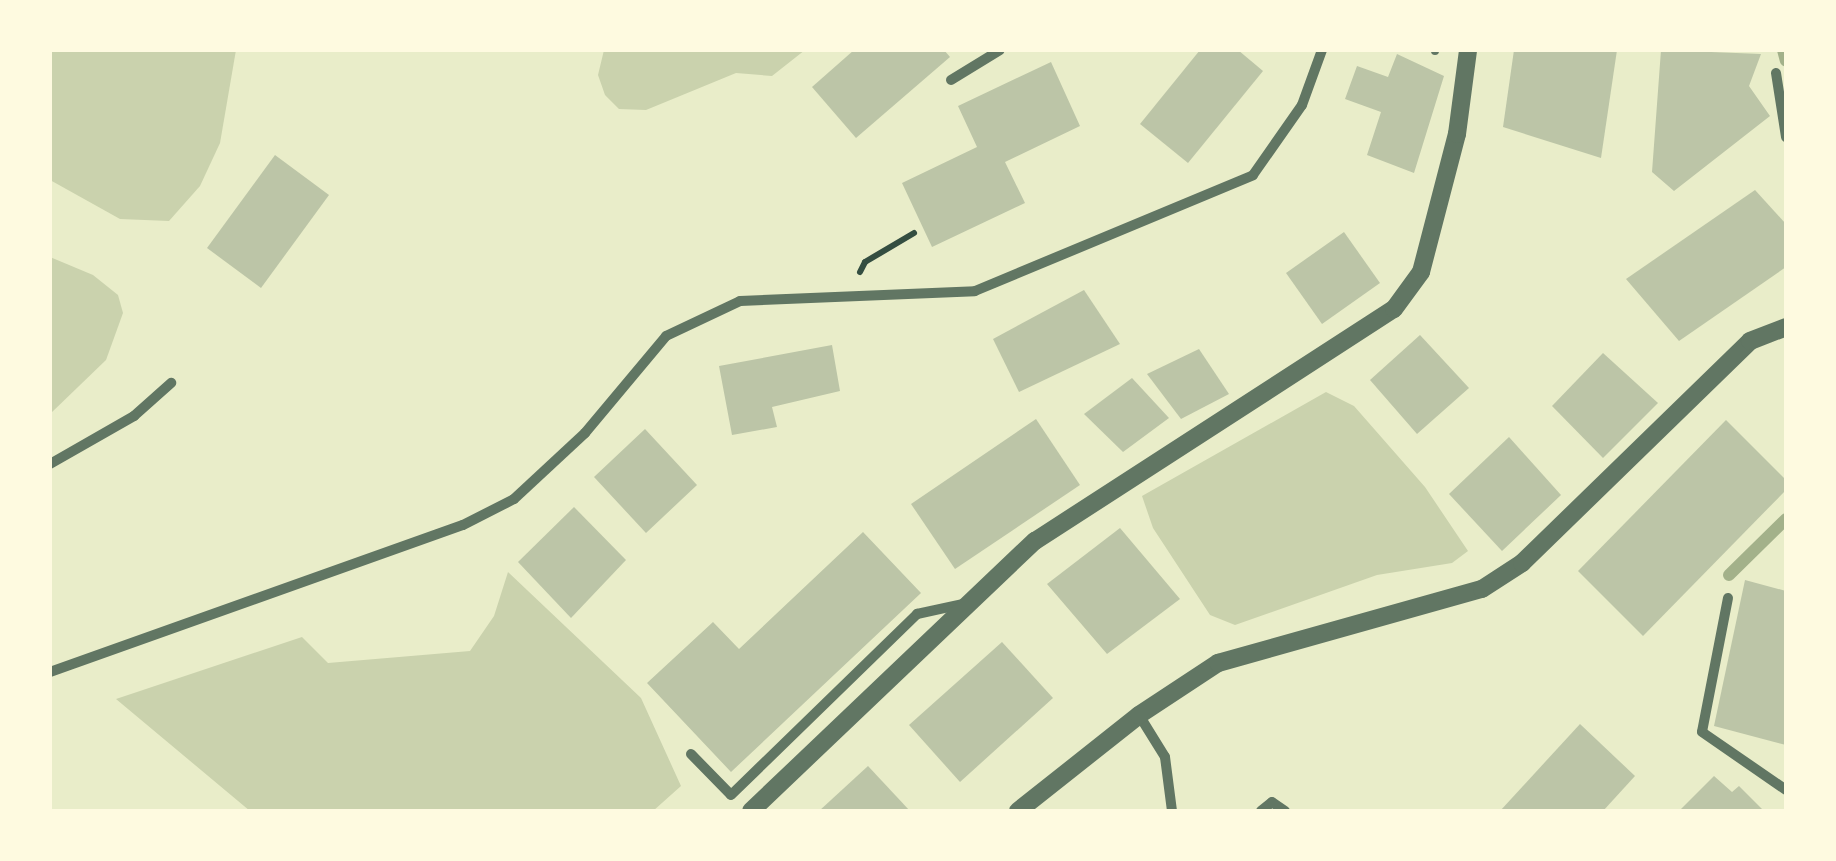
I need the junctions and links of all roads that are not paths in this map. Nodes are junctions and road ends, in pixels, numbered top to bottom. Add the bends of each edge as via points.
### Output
1 (1000, 50) edge
2 (1322, 50) edge
3 (1468, 50) edge
4 (1776, 72) dead end
5 (951, 80) dead end
6 (1786, 137) edge
7 (1786, 327) edge
8 (171, 384) dead end
9 (50, 464) edge
10 (1728, 598) dead end
11 (968, 603) junction
12 (50, 672) edge
13 (1139, 715) junction
14 (691, 754) dead end
15 (1786, 790) edge
16 (751, 811) edge
17 (1018, 811) edge
18 (1172, 811) edge
19 (1261, 811) edge
20 (1285, 811) edge

1 - 5 street
2 - 12 street via 1302,105 1253,175 975,291 740,300 666,336 586,433 514,499 464,525
3 - 11 street via 1458,134 1421,272 1394,310 1035,541
4 - 6 street
7 - 13 street via 1750,341 1522,562 1482,590 1260,647 1218,663
8 - 9 street via 134,416
10 - 15 street via 1702,732
11 - 14 street via 917,614 731,794
11 - 16 street
13 - 17 street
13 - 18 street via 1164,758
19 - 20 street via 1272,802

